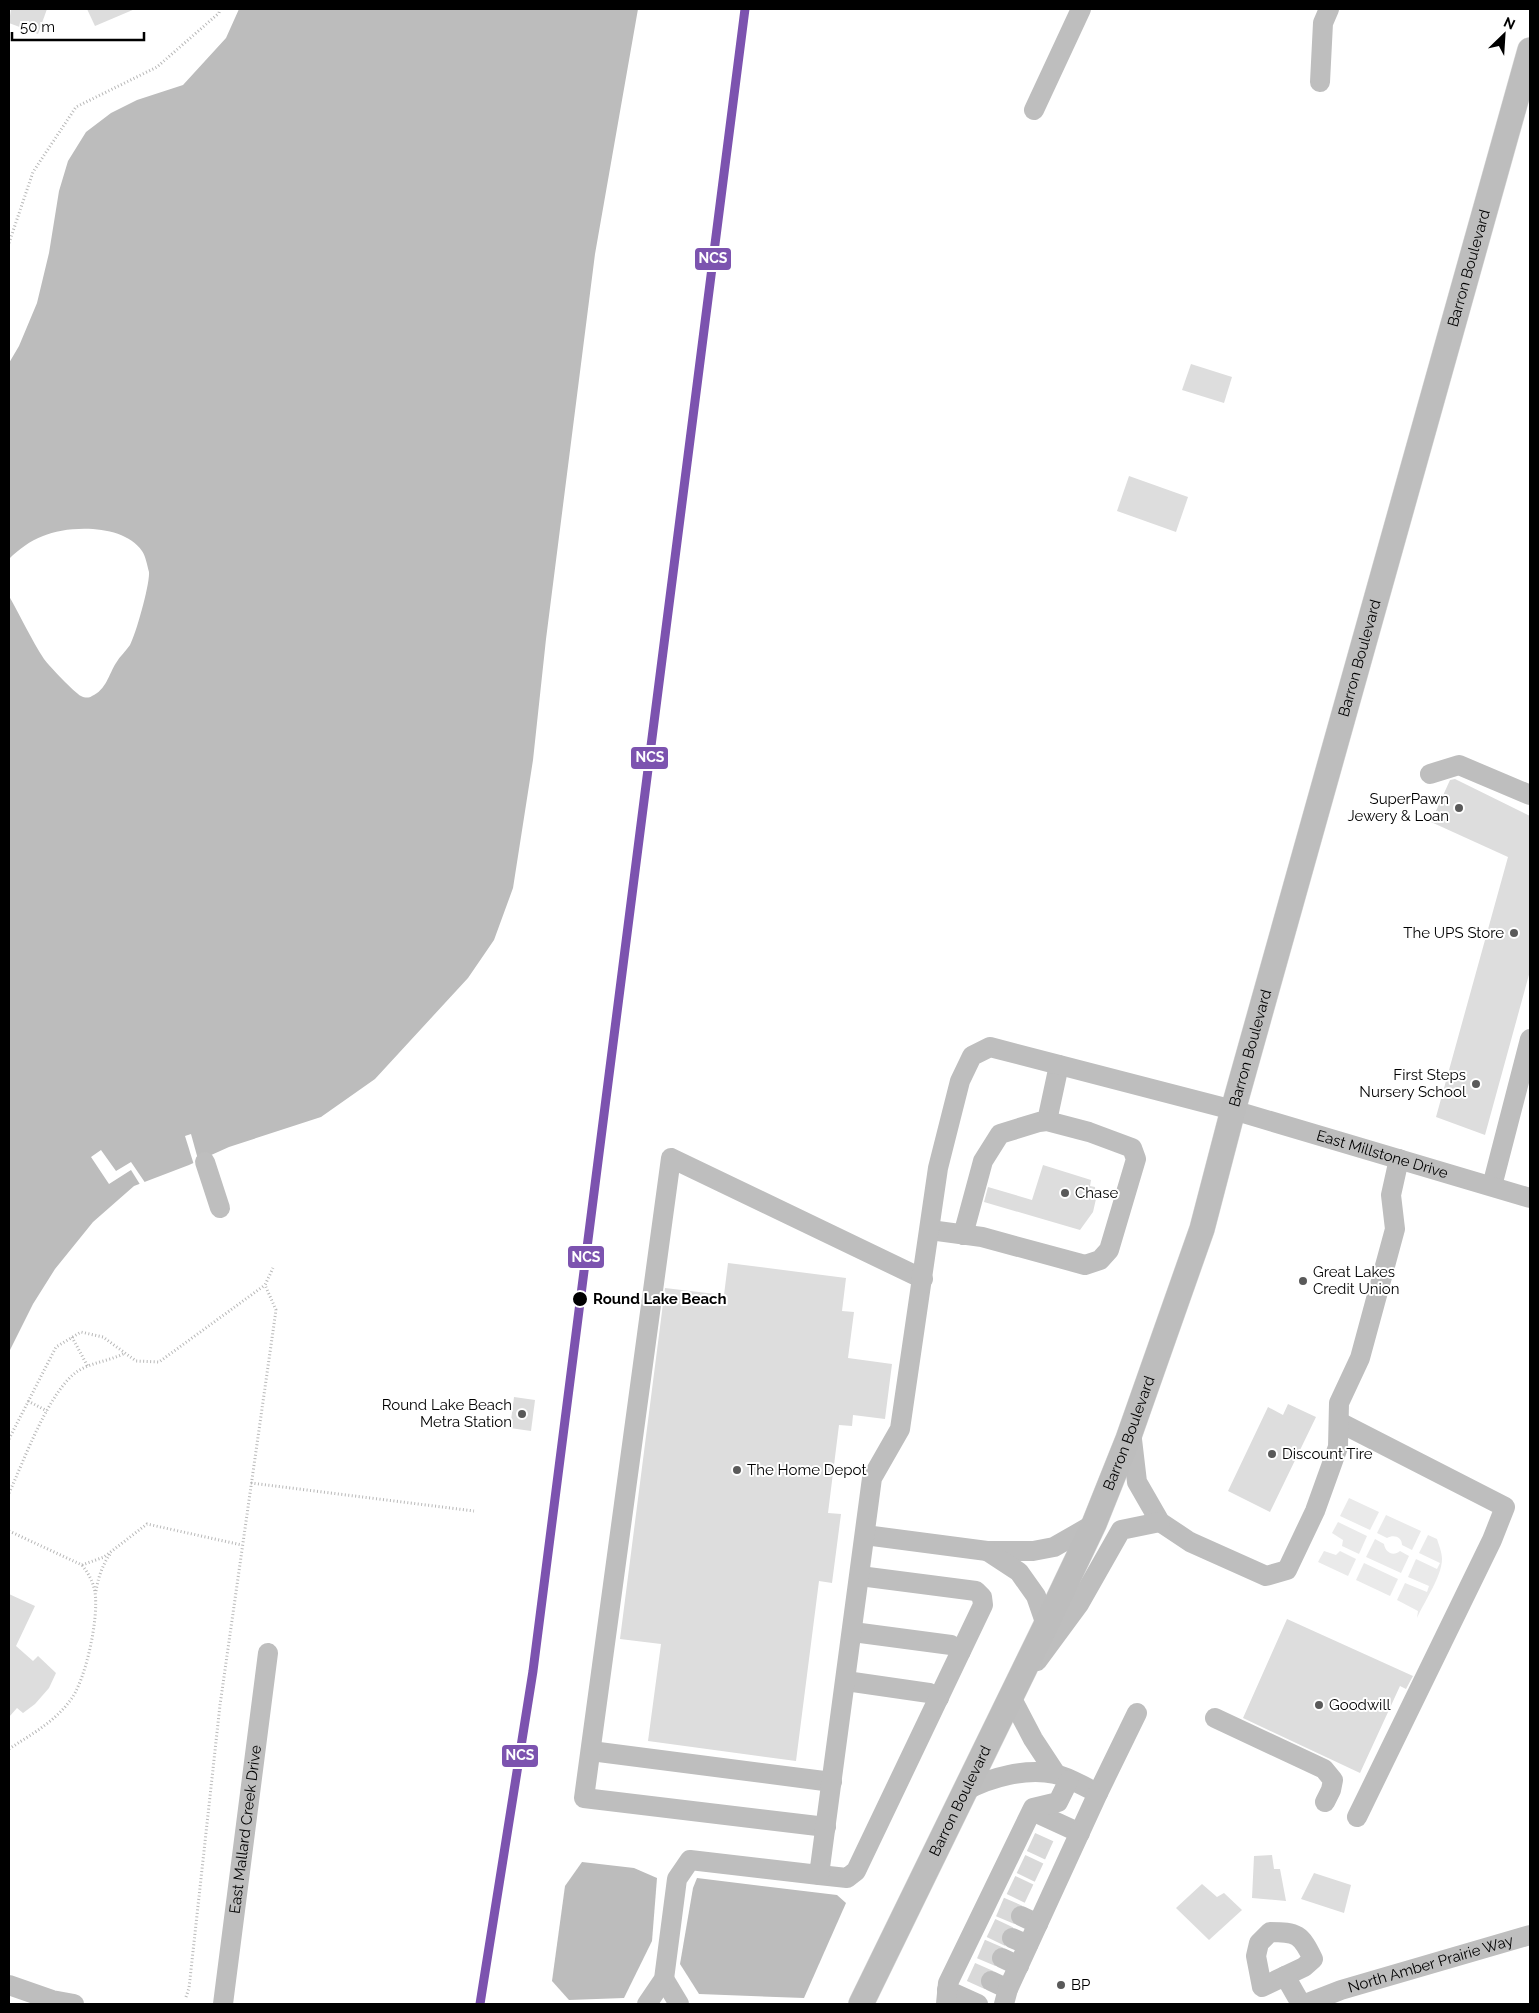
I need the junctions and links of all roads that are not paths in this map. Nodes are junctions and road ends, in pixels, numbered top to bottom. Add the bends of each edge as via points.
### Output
1 (1081, 9) edge
2 (1329, 9) edge
3 (1530, 50) edge
4 (1320, 82) dead end
5 (1034, 110) dead end
6 (1430, 774) dead end
7 (1530, 795) edge
8 (1530, 1039) edge
9 (1059, 1065) junction
10 (1233, 1110) junction
11 (1046, 1122) junction
12 (1399, 1159) junction
13 (205, 1162) dead end
14 (1492, 1186) junction
15 (1530, 1198) edge
16 (220, 1208) dead end
17 (930, 1230) junction
18 (963, 1234) junction
19 (923, 1279) junction
20 (1339, 1422) junction
21 (1131, 1430) junction
22 (1160, 1522) junction
23 (1094, 1524) junction
24 (865, 1534) junction
25 (987, 1551) junction
26 (860, 1576) junction
27 (1046, 1625) junction
28 (853, 1632) junction
29 (961, 1651) junction
30 (268, 1653) dead end
31 (846, 1681) junction
32 (1013, 1694) junction
33 (939, 1698) junction
34 (1137, 1713) dead end
35 (1213, 1722) dead end
36 (591, 1751) junction
37 (1063, 1777) junction
38 (832, 1782) junction
39 (965, 1791) junction
40 (1098, 1793) junction
41 (1328, 1796) dead end
42 (1032, 1811) junction
43 (1357, 1817) dead end
44 (826, 1827) junction
45 (1080, 1833) junction
46 (819, 1875) junction
47 (1530, 1935) edge
48 (1285, 1976) dead end
49 (664, 1979) junction
50 (9, 1985) edge
51 (1001, 1991) edge
52 (946, 1997) edge
53 (74, 2004) edge
54 (223, 2004) edge
55 (647, 2004) edge
56 (678, 2004) edge
57 (861, 2004) edge
58 (978, 2004) edge
59 (1301, 2004) edge
60 (1305, 2004) edge

1 - 5 street
2 - 4 street via 1323,23
3 - 10 main road, Barron Boulevard
6 - 7 street via 1459,765
8 - 14 street
9 - 10 street, East Millstone Drive
9 - 11 street
9 - 17 street, East Millstone Drive via 990,1047 972,1056 960,1081 938,1168
10 - 12 street, East Millstone Drive
10 - 21 main road, Barron Boulevard via 1202,1229
11 - 18 street via 1000,1134 983,1161
11 - 18 street via 1089,1132 1132,1148 1136,1159 1109,1250 1100,1260 1085,1265
12 - 14 street, East Millstone Drive
12 - 20 street via 1391,1195 1395,1229 1360,1358 1339,1403
13 - 16 street
14 - 15 street, East Millstone Drive
17 - 18 street
17 - 19 street
19 - 24 street via 900,1429 872,1478
19 - 36 street via 671,1158
20 - 22 street via 1338,1447 1315,1511 1287,1570 1266,1576 1190,1542
20 - 43 street via 1505,1507
21 - 22 street via 1137,1482
21 - 23 main road, Barron Boulevard
22 - 32 street via 1121,1530 1079,1604
23 - 25 street via 1054,1547 1033,1551
23 - 27 main road, Barron Boulevard
24 - 25 street
24 - 26 street
25 - 27 street via 1019,1572 1036,1596
26 - 28 street
26 - 29 street via 976,1591 982,1597 983,1605
27 - 32 main road, Barron Boulevard
28 - 29 street via 951,1645
28 - 31 street
29 - 33 street
30 - 54 street, East Mallard Creek Drive
31 - 33 street via 928,1693
31 - 38 street
32 - 37 street via 1033,1739
32 - 39 main road, Barron Boulevard
33 - 46 street via 856,1872 846,1878
34 - 40 street
35 - 41 street via 1324,1769 1333,1780
36 - 38 street
36 - 44 street via 584,1798
37 - 39 street via 1031,1772 981,1783
37 - 40 street
37 - 42 street via 1058,1802 1033,1808
38 - 44 street
39 - 57 main road, Barron Boulevard
40 - 45 street
42 - 45 street
42 - 52 street via 1015,1861 964,1968 948,1983
44 - 46 street
45 - 51 street via 1060,1855 1010,1962
46 - 49 street via 690,1860 677,1879
47 - 60 street, North Amber Prairie Way via 1341,1990
48 - 59 street
49 - 55 street
49 - 56 street
50 - 53 street
52 - 58 street

